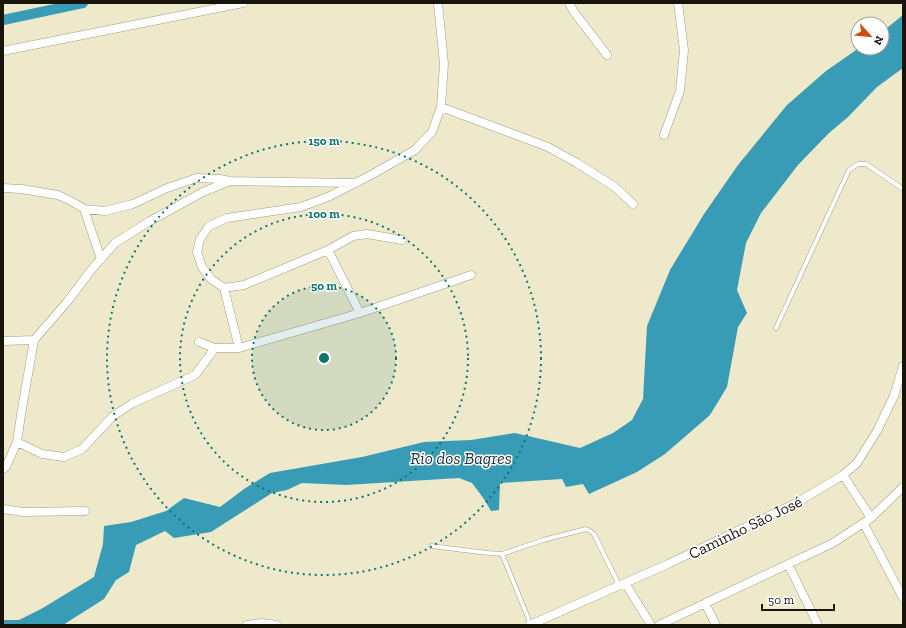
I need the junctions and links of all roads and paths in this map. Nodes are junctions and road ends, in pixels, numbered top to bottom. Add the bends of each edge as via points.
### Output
1 (243, 3) edge
2 (438, 3) edge
3 (569, 3) edge
4 (678, 3) edge
5 (3, 51) edge
6 (607, 55) dead end
7 (441, 107) junction
8 (664, 135) dead end
9 (230, 181) junction
10 (357, 183) junction
11 (3, 188) edge
12 (903, 189) edge
13 (632, 204) dead end
14 (84, 209) junction
15 (402, 240) dead end
16 (328, 250) junction
17 (101, 259) junction
18 (471, 275) dead end
19 (224, 288) junction
20 (360, 313) junction
21 (776, 328) dead end
22 (34, 340) junction
23 (3, 341) edge
24 (199, 342) dead end
25 (215, 348) junction
26 (239, 348) junction
27 (903, 366) edge
28 (17, 442) junction
29 (3, 468) edge
30 (842, 475) junction
31 (903, 487) edge
32 (3, 509) edge
33 (85, 511) dead end
34 (871, 518) junction
35 (864, 524) junction
36 (431, 546) dead end
37 (502, 554) junction
38 (788, 564) junction
39 (622, 584) junction
40 (903, 598) edge
41 (705, 603) junction
42 (247, 625) edge
43 (277, 625) edge
44 (530, 625) edge
45 (652, 625) edge
46 (659, 625) edge
47 (716, 625) edge
48 (818, 625) edge

1 - 5 street
2 - 7 street via 444,64
3 - 6 street
4 - 8 street via 684,50 680,91
7 - 10 street via 432,132 415,150
7 - 13 street via 548,147 615,187
9 - 10 street
9 - 14 street via 197,178 167,188 133,204 105,211
9 - 17 street via 203,192 150,221 115,243
10 - 19 street via 301,207 227,218 209,226 200,239 197,252 202,267
11 - 14 street via 58,195
12 - 21 lane via 866,164 858,164 850,170
14 - 17 street
15 - 16 street via 367,234 353,236
16 - 19 street via 244,285
16 - 20 street
17 - 22 street
18 - 20 street
19 - 26 street
20 - 26 street
22 - 23 street
22 - 28 street
24 - 25 street
25 - 26 street
25 - 28 street via 195,375 133,403 113,416 82,449 64,457 42,454
27 - 30 street, Caminho São José via 894,396 877,431 857,463
28 - 29 street via 6,467
30 - 34 street
30 - 39 street, Caminho São José via 796,503
31 - 34 street
32 - 33 street via 23,512
34 - 35 street
35 - 38 street via 833,543
35 - 40 street
36 - 37 lane
37 - 39 lane via 543,540 590,530
37 - 44 lane
38 - 41 street
38 - 48 street
39 - 44 street, Caminho São José
39 - 45 street
41 - 46 street
41 - 47 street
42 - 43 street

